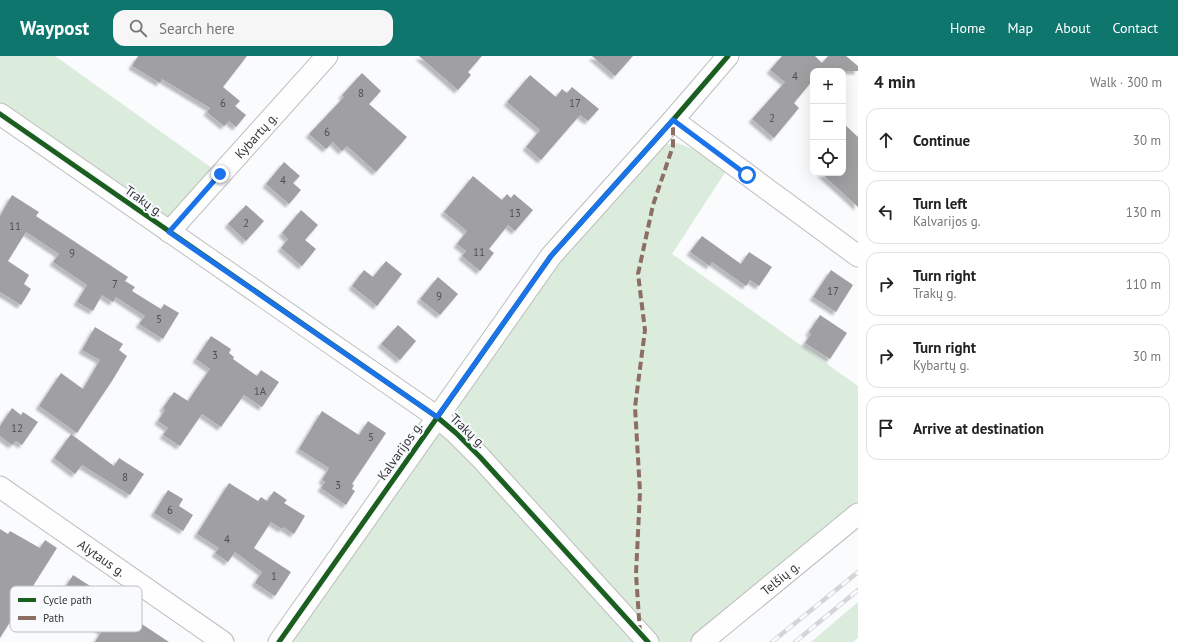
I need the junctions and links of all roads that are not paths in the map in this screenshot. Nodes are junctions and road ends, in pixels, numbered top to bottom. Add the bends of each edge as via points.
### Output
1 (327, 56) edge
2 (728, 56) edge
3 (0, 114) edge
4 (673, 120) junction
5 (169, 232) junction
6 (856, 250) edge
7 (437, 417) junction
8 (0, 487) edge
9 (858, 514) edge
10 (223, 642) edge
11 (279, 642) edge
12 (648, 642) edge
13 (702, 642) edge

1 - 5 street, Kybartų g.
2 - 4 street, Kalvarijos g.
3 - 5 street, Trakų g.
4 - 6 street
4 - 7 street, Kalvarijos g. via 551,256
5 - 7 street, Trakų g.
7 - 11 street, Kalvarijos g.
7 - 12 street, Trakų g. via 480,457
8 - 10 street, Alytaus g.
9 - 13 street, Telšių g.

